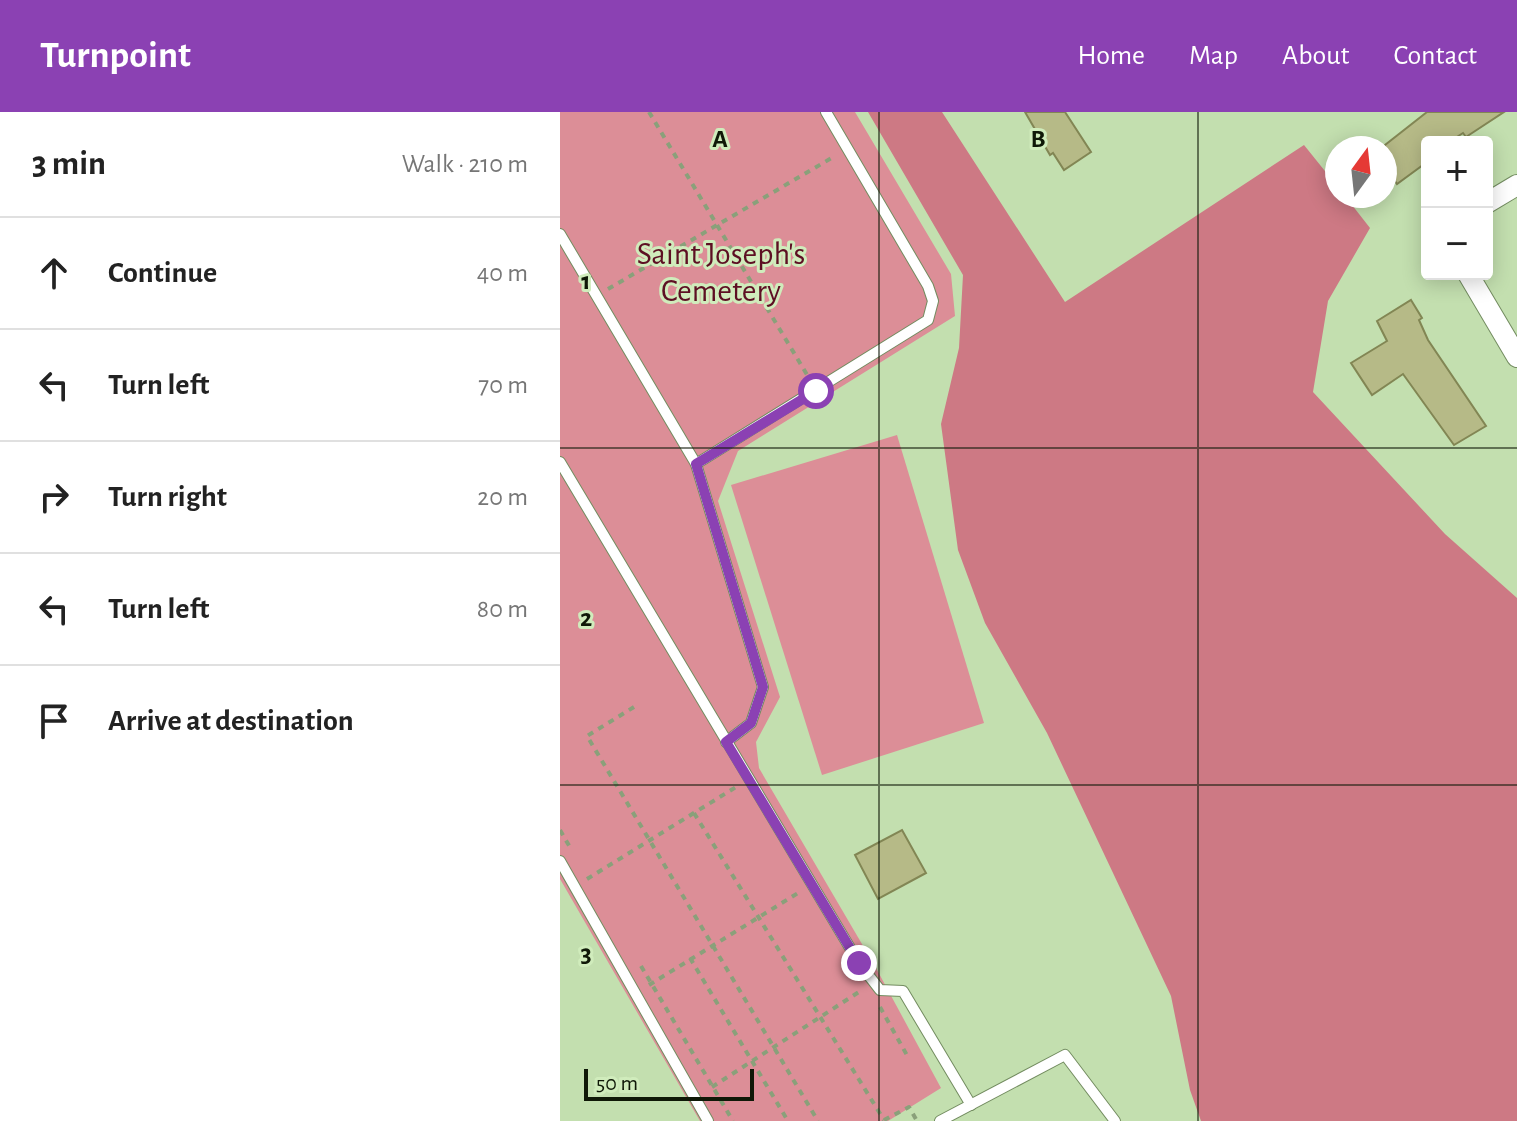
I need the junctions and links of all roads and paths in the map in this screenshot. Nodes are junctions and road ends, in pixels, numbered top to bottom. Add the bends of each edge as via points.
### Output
1 (649, 112) edge
2 (826, 112) edge
3 (848, 149) junction
4 (1517, 185) edge
5 (1493, 199) edge
6 (717, 226) junction
7 (560, 234) edge
8 (1472, 280) edge
9 (597, 296) junction
10 (1517, 357) edge
11 (816, 391) junction
12 (560, 462) edge
13 (696, 464) junction
14 (634, 707) dead end
15 (726, 742) junction
16 (741, 784) dead end
17 (694, 813) junction
18 (650, 841) junction
19 (560, 861) edge
20 (575, 886) junction
21 (804, 889) dead end
22 (758, 916) junction
23 (712, 944) junction
24 (690, 958) junction
25 (872, 984) junction
26 (636, 993) junction
27 (821, 1016) junction
28 (774, 1048) junction
29 (908, 1057) dead end
30 (754, 1061) junction
31 (696, 1097) junction
32 (971, 1105) junction
33 (883, 1120) edge
34 (708, 1121) edge
35 (788, 1121) edge
36 (818, 1121) edge
37 (917, 1121) edge
38 (940, 1121) edge
39 (1115, 1121) edge

1 - 6 path
2 - 3 lane
3 - 6 path
3 - 11 lane via 933,301 928,320 918,329
4 - 5 street
6 - 9 path
6 - 11 path
7 - 9 lane
8 - 10 street
9 - 13 lane
11 - 13 lane
12 - 15 lane
13 - 15 lane via 763,687 751,723
14 - 18 path via 587,736
15 - 25 lane
16 - 17 path
17 - 18 path
17 - 22 path
18 - 20 path
18 - 23 path
19 - 20 lane
20 - 26 lane
21 - 22 path
22 - 23 path
22 - 27 path
23 - 24 path
23 - 28 path
24 - 26 path
24 - 30 path
25 - 27 path
25 - 29 path
25 - 32 lane via 880,990 903,991
26 - 31 lane
27 - 28 path
27 - 33 path
28 - 30 path
28 - 36 path
30 - 31 path
30 - 35 path
31 - 34 lane
32 - 38 lane
32 - 39 lane via 1065,1055
33 - 37 path via 909,1107

